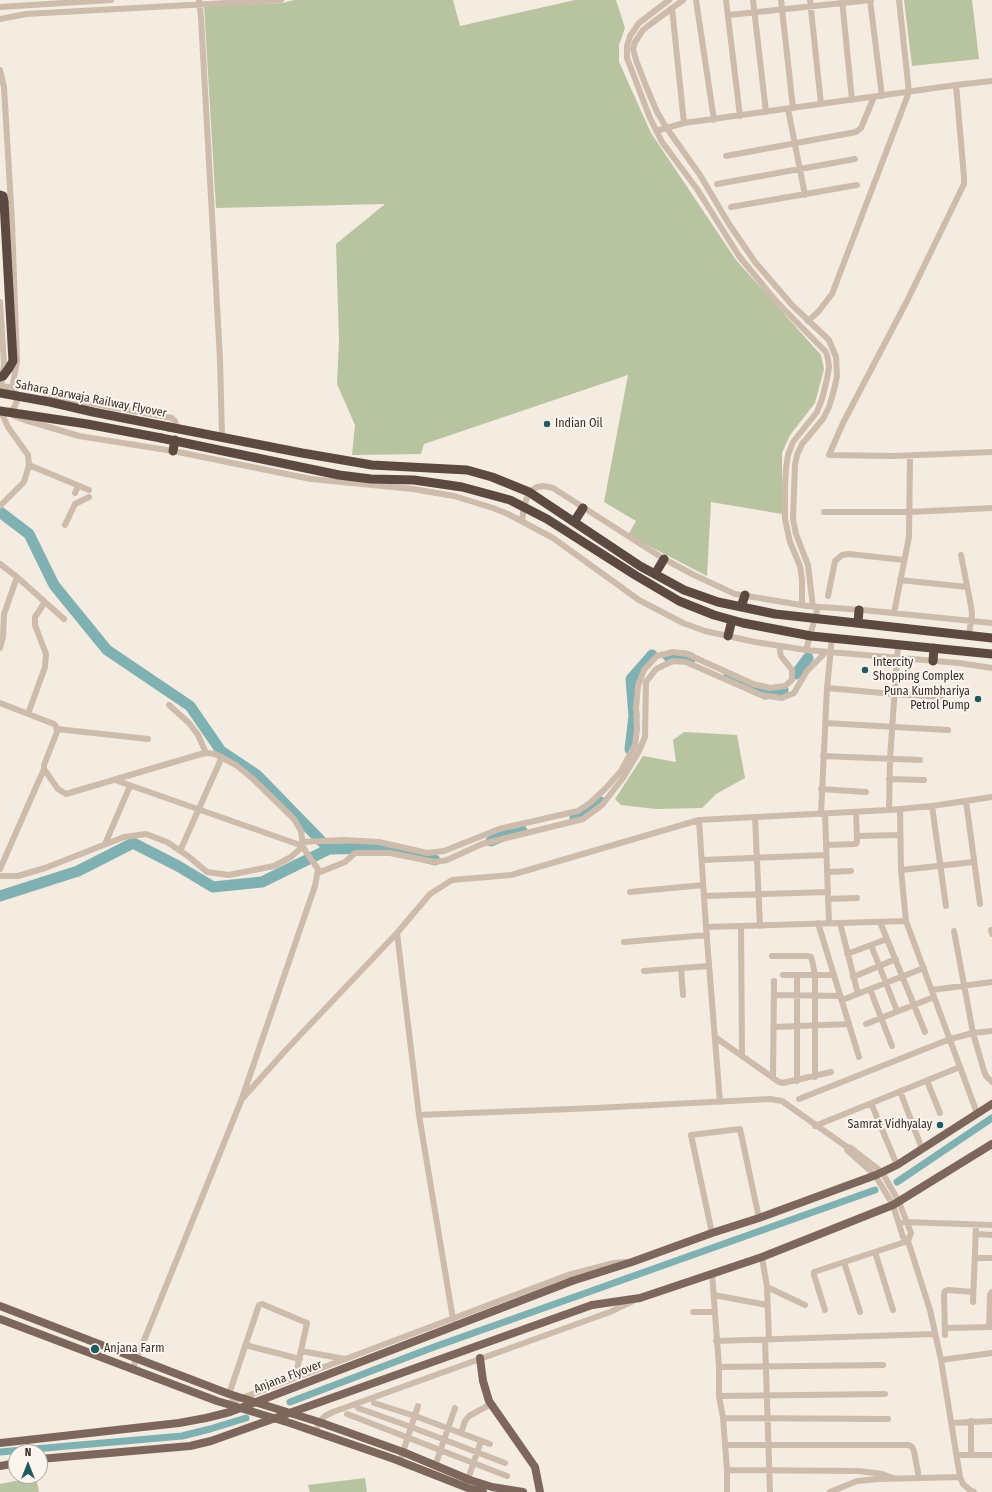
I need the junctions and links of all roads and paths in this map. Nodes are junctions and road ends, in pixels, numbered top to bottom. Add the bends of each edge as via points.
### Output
1 (111, 0) edge
2 (281, 0) edge
3 (669, 0) edge
4 (683, 0) edge
5 (696, 0) edge
6 (726, 0) edge
7 (753, 0) edge
8 (781, 0) edge
9 (871, 0) edge
10 (899, 0) edge
11 (842, 1) edge
12 (199, 2) edge
13 (810, 3) edge
14 (0, 7) edge
15 (672, 8) junction
16 (782, 9) junction
17 (755, 12) junction
18 (729, 15) junction
19 (0, 19) edge
20 (0, 70) edge
21 (992, 81) edge
22 (956, 85) junction
23 (909, 92) junction
24 (882, 96) junction
25 (874, 97) junction
26 (852, 100) junction
27 (821, 104) junction
28 (791, 109) junction
29 (766, 112) junction
30 (740, 116) junction
31 (714, 120) junction
32 (684, 123) junction
33 (666, 127) junction
34 (656, 131) junction
35 (795, 143) junction
36 (726, 156) dead end
37 (855, 159) dead end
38 (800, 169) junction
39 (717, 184) dead end
40 (856, 185) dead end
41 (805, 195) junction
42 (2, 198) edge
43 (731, 208) dead end
44 (0, 302) edge
45 (808, 321) junction
46 (1, 383) edge
47 (13, 391) junction
48 (3, 413) edge
49 (173, 428) junction
50 (222, 437) junction
51 (174, 440) junction
52 (173, 451) junction
53 (992, 452) edge
54 (910, 456) junction
55 (29, 465) junction
56 (78, 486) junction
57 (89, 490) dead end
58 (529, 492) junction
59 (75, 493) dead end
60 (89, 497) dead end
61 (1, 506) edge
62 (524, 506) junction
63 (583, 508) junction
64 (992, 508) edge
65 (824, 512) dead end
66 (909, 512) junction
67 (522, 522) junction
68 (574, 522) junction
69 (65, 525) dead end
70 (961, 555) dead end
71 (664, 559) junction
72 (904, 560) junction
73 (0, 564) edge
74 (655, 574) junction
75 (17, 577) junction
76 (900, 580) junction
77 (967, 587) junction
78 (744, 595) junction
79 (828, 596) dead end
80 (45, 602) junction
81 (802, 605) junction
82 (741, 607) junction
83 (816, 607) junction
84 (859, 610) junction
85 (894, 613) junction
86 (64, 619) dead end
87 (815, 619) junction
88 (732, 620) junction
89 (971, 620) junction
90 (858, 623) junction
91 (992, 623) edge
92 (728, 636) junction
93 (811, 636) junction
94 (969, 636) junction
95 (832, 638) junction
96 (992, 638) edge
97 (898, 644) junction
98 (779, 646) junction
99 (0, 648) edge
100 (934, 648) junction
101 (806, 650) junction
102 (828, 652) junction
103 (992, 654) edge
104 (897, 658) junction
105 (933, 661) junction
106 (992, 668) edge
107 (827, 688) junction
108 (894, 694) junction
109 (942, 697) dead end
110 (0, 703) edge
111 (169, 705) dead end
112 (28, 714) junction
113 (825, 723) junction
114 (892, 727) junction
115 (57, 729) junction
116 (948, 730) dead end
117 (148, 739) dead end
118 (206, 753) junction
119 (823, 756) junction
120 (222, 757) junction
121 (890, 759) junction
122 (920, 760) dead end
123 (44, 769) junction
124 (889, 779) junction
125 (115, 780) junction
126 (924, 780) dead end
127 (130, 786) junction
128 (821, 790) junction
129 (866, 792) dead end
130 (992, 798) edge
131 (966, 801) junction
132 (932, 806) junction
133 (900, 809) junction
134 (199, 810) junction
135 (888, 810) junction
136 (856, 812) junction
137 (823, 814) junction
138 (755, 817) junction
139 (699, 820) junction
140 (900, 835) junction
141 (857, 836) junction
142 (105, 844) junction
143 (304, 845) junction
144 (826, 845) junction
145 (180, 851) junction
146 (826, 855) junction
147 (757, 858) junction
148 (702, 860) junction
149 (974, 862) junction
150 (940, 866) junction
151 (0, 869) edge
152 (901, 870) junction
153 (318, 871) junction
154 (851, 871) dead end
155 (827, 872) junction
156 (0, 876) edge
157 (703, 885) junction
158 (630, 892) dead end
159 (758, 894) junction
160 (828, 895) junction
161 (704, 896) junction
162 (857, 898) dead end
163 (980, 904) dead end
164 (946, 906) dead end
165 (906, 921) junction
166 (880, 922) junction
167 (818, 923) junction
168 (828, 923) junction
169 (840, 923) junction
170 (741, 926) junction
171 (760, 926) junction
172 (706, 927) junction
173 (954, 931) dead end
174 (397, 933) junction
175 (707, 935) junction
176 (887, 939) junction
177 (624, 942) dead end
178 (871, 945) junction
179 (847, 954) junction
180 (772, 956) dead end
181 (896, 959) junction
182 (709, 966) junction
183 (879, 966) junction
184 (681, 968) junction
185 (924, 968) junction
186 (644, 971) dead end
187 (784, 975) dead end
188 (797, 975) junction
189 (815, 975) junction
190 (834, 975) junction
191 (903, 976) junction
192 (853, 977) junction
193 (774, 981) dead end
194 (992, 982) edge
195 (886, 983) junction
196 (963, 986) junction
197 (870, 989) junction
198 (932, 990) junction
199 (858, 994) junction
200 (683, 995) dead end
201 (774, 995) junction
202 (797, 995) junction
203 (815, 995) junction
204 (934, 997) junction
205 (841, 998) junction
206 (914, 1005) junction
207 (898, 1011) junction
208 (881, 1018) junction
209 (849, 1024) junction
210 (866, 1024) dead end
211 (797, 1026) junction
212 (815, 1026) junction
213 (774, 1027) junction
214 (992, 1031) edge
215 (925, 1032) dead end
216 (972, 1033) junction
217 (715, 1038) junction
218 (950, 1039) junction
219 (892, 1046) dead end
220 (742, 1056) junction
221 (859, 1057) dead end
222 (960, 1067) junction
223 (831, 1072) dead end
224 (815, 1077) junction
225 (774, 1078) junction
226 (797, 1081) junction
227 (927, 1081) junction
228 (992, 1082) edge
229 (900, 1091) junction
230 (799, 1099) dead end
231 (240, 1101) junction
232 (720, 1102) junction
233 (871, 1103) junction
234 (992, 1104) edge
235 (940, 1113) dead end
236 (977, 1113) junction
237 (419, 1115) junction
238 (815, 1126) junction
239 (992, 1144) edge
240 (922, 1149) junction
241 (897, 1165) junction
242 (878, 1174) junction
243 (896, 1204) junction
244 (759, 1218) junction
245 (898, 1221) junction
246 (906, 1222) junction
247 (976, 1224) junction
248 (992, 1225) edge
249 (712, 1233) junction
250 (976, 1234) junction
251 (992, 1235) edge
252 (908, 1240) junction
253 (874, 1252) junction
254 (762, 1256) junction
255 (975, 1258) junction
256 (992, 1258) edge
257 (632, 1262) junction
258 (844, 1262) junction
259 (712, 1273) junction
260 (767, 1287) junction
261 (973, 1292) junction
262 (992, 1292) edge
263 (714, 1295) junction
264 (640, 1298) junction
265 (973, 1302) dead end
266 (767, 1304) junction
267 (805, 1305) dead end
268 (0, 1306) edge
269 (825, 1310) dead end
270 (893, 1310) dead end
271 (693, 1312) dead end
272 (715, 1312) junction
273 (860, 1312) dead end
274 (945, 1317) junction
275 (932, 1318) junction
276 (0, 1319) edge
277 (453, 1319) junction
278 (990, 1327) edge
279 (945, 1328) junction
280 (936, 1334) junction
281 (946, 1335) dead end
282 (767, 1340) junction
283 (716, 1341) junction
284 (245, 1345) junction
285 (301, 1351) junction
286 (992, 1353) edge
287 (480, 1358) junction
288 (136, 1359) junction
289 (300, 1359) junction
290 (346, 1360) junction
291 (941, 1360) junction
292 (883, 1365) dead end
293 (719, 1367) junction
294 (766, 1367) junction
295 (132, 1370) junction
296 (295, 1378) junction
297 (229, 1394) junction
298 (885, 1394) dead end
299 (766, 1395) junction
300 (720, 1396) junction
301 (242, 1398) junction
302 (374, 1403) dead end
303 (226, 1404) junction
304 (491, 1404) junction
305 (418, 1406) dead end
306 (358, 1408) dead end
307 (455, 1408) dead end
308 (348, 1414) dead end
309 (415, 1416) junction
310 (723, 1418) junction
311 (766, 1419) junction
312 (888, 1419) dead end
313 (971, 1421) junction
314 (992, 1421) edge
315 (319, 1422) junction
316 (952, 1423) junction
317 (411, 1427) junction
318 (448, 1429) junction
319 (316, 1432) junction
320 (461, 1433) junction
321 (408, 1438) junction
322 (444, 1440) junction
323 (481, 1441) junction
324 (0, 1443) edge
325 (490, 1444) dead end
326 (725, 1445) junction
327 (768, 1446) junction
328 (440, 1450) junction
329 (403, 1452) junction
330 (477, 1453) junction
331 (957, 1455) junction
332 (971, 1455) junction
333 (992, 1455) edge
334 (48, 1458) edge
335 (400, 1461) junction
336 (505, 1463) dead end
337 (473, 1464) junction
338 (435, 1466) junction
339 (726, 1470) junction
340 (769, 1471) junction
341 (507, 1476) dead end
342 (960, 1477) junction
343 (896, 1478) junction
344 (919, 1478) junction
345 (468, 1479) junction
346 (483, 1492) edge
347 (523, 1492) edge
348 (540, 1492) edge
349 (727, 1492) edge
350 (770, 1492) edge
351 (830, 1492) edge
352 (974, 1492) edge

1 - 14 street
2 - 12 street
3 - 34 street via 639,23 627,46 627,58
4 - 15 street
5 - 31 street
6 - 18 street
7 - 17 street
8 - 16 street
9 - 11 street
9 - 24 street
10 - 23 street
11 - 13 street
11 - 26 street
12 - 19 street via 26,14
12 - 50 street via 220,359
13 - 16 street
13 - 27 street
15 - 32 street
15 - 33 street via 643,30 633,49 646,86
16 - 17 street
16 - 28 street
17 - 18 street
17 - 29 street
18 - 30 street
20 - 47 street via 4,86 12,222 17,362
21 - 22 street
22 - 23 street
22 - 54 street via 964,184 829,455
23 - 24 street
23 - 45 street via 832,294
24 - 25 street
25 - 26 street
25 - 35 street via 859,131
26 - 27 street
27 - 28 street
28 - 29 street
28 - 35 street
29 - 30 street
30 - 31 street
31 - 32 street
32 - 33 street
33 - 34 street
33 - 45 street via 755,262
34 - 81 street via 739,256 775,300 827,355 829,367 822,399 817,412 793,442 786,468 785,519 790,542 800,566
35 - 36 street
35 - 38 street
37 - 38 street
38 - 39 street
38 - 41 street
40 - 41 street
41 - 43 street
42 - 46 highway, bridge via 13,361
44 - 46 street via 4,364
45 - 83 street via 829,340 834,348 837,366 834,390 823,419 802,444 795,465 793,519 808,565
46 - 47 street
46 - 49 highway, Sahara Darwaja Railway Flyover, bridge via 50,402
47 - 48 street via 16,405
47 - 49 street via 172,418 175,421
48 - 51 highway, Sahara Darwaja Railway Flyover, bridge via 88,424
48 - 52 street via 78,436
48 - 55 street via 8,427 28,455
49 - 50 highway, Sahara Darwaja Railway Flyover
50 - 58 highway, Sahara Darwaja Railway Flyover via 372,465 467,470
51 - 52 highway
51 - 62 highway, Sahara Darwaja Railway Flyover via 339,475 414,480 462,487
52 - 67 street via 311,479 413,489 454,496 493,508
53 - 54 street
54 - 66 street
55 - 56 street
55 - 61 street via 24,482
56 - 57 street
56 - 59 street
58 - 62 street
58 - 63 street via 536,487 553,488
58 - 68 highway, Sahara Darwaja Railway Flyover
60 - 69 street via 75,504
62 - 67 street
62 - 88 highway, Sahara Darwaja Railway Flyover via 679,601
63 - 68 highway
63 - 71 street
64 - 66 street
65 - 66 street
66 - 72 street via 909,537
67 - 92 street via 553,538 639,600 683,623
68 - 74 highway, Sahara Darwaja Railway Flyover
70 - 77 street
71 - 74 highway
71 - 78 street via 735,594
72 - 76 street
72 - 79 street via 842,555 835,561
73 - 75 street
74 - 82 highway, Sahara Darwaja Railway Flyover via 684,590
75 - 80 street
75 - 99 street via 4,614
76 - 77 street
76 - 85 street
77 - 89 street
78 - 81 street
78 - 82 highway
80 - 86 street
80 - 112 street via 35,617 35,625 46,654 45,667
81 - 83 street
82 - 87 highway, Sahara Darwaja Railway Flyover
83 - 84 street
83 - 87 street
84 - 85 street
84 - 90 highway
85 - 89 street
87 - 90 highway, Sahara Darwaja Railway Flyover
87 - 93 street
88 - 92 highway
88 - 93 highway, Sahara Darwaja Railway Flyover
89 - 91 street
89 - 94 street
90 - 94 highway, Sahara Darwaja Railway Flyover
92 - 98 street
93 - 95 highway, Sahara Darwaja Railway Flyover
93 - 101 street
94 - 96 highway, Sahara Darwaja Railway Flyover
95 - 97 highway, Sahara Darwaja Railway Flyover
95 - 102 street
97 - 100 highway, Sahara Darwaja Railway Flyover
97 - 104 street
98 - 101 street
98 - 143 street via 781,656 792,670 792,680 785,686 770,688 753,684 688,654 673,652 657,656 644,670 638,686 635,745 621,770 606,788 590,804 578,811 499,829 444,851 427,852 379,842 343,840
100 - 103 highway, Sahara Darwaja Railway Flyover
100 - 105 highway
101 - 102 street
102 - 104 street
102 - 107 street
102 - 153 street via 807,671 794,693 782,698 761,695 686,662 673,661 656,669 646,682 645,737 638,753 623,778 602,804 583,819 489,842 441,861 390,853 354,853 345,862
104 - 105 street
104 - 108 street
105 - 106 street
107 - 108 street
107 - 113 street
108 - 109 street
108 - 114 street
110 - 112 street
111 - 118 street via 189,723
112 - 115 street via 54,724
113 - 114 street
113 - 119 street
114 - 116 street
114 - 121 street
115 - 117 street
115 - 123 street
118 - 120 street
118 - 125 street
119 - 121 street
119 - 128 street
120 - 134 street
120 - 143 street via 253,779 294,819 301,831
121 - 122 street
121 - 124 street
123 - 125 street via 58,789 66,794
123 - 151 street
124 - 126 street
124 - 135 street
125 - 127 street
127 - 134 street
127 - 142 street
128 - 129 street
128 - 137 street
130 - 131 street
131 - 132 street
131 - 149 street
132 - 133 street
132 - 150 street
133 - 135 street
133 - 140 street
134 - 143 street
134 - 145 street
135 - 136 street
136 - 137 street
136 - 141 street
137 - 138 street
137 - 144 street
138 - 139 street
138 - 147 street
139 - 148 street
139 - 174 street via 511,875 452,880 430,894
140 - 141 street
140 - 152 street
141 - 144 street via 856,844
142 - 145 street via 124,837 146,834 167,842
142 - 156 street via 45,868 18,876
143 - 145 street via 291,857 274,866 229,875 207,872
143 - 153 street
144 - 146 street
146 - 147 street
146 - 155 street
147 - 148 street
147 - 159 street
148 - 157 street
149 - 150 street
149 - 163 street
150 - 152 street
150 - 164 street
152 - 165 street
153 - 231 street via 316,886
154 - 155 street
155 - 160 street
157 - 158 street
157 - 161 street
159 - 160 street
159 - 161 street
159 - 171 street
160 - 162 street
160 - 168 street
161 - 172 street
165 - 166 street
165 - 185 street
166 - 169 street
166 - 176 street
167 - 168 street
167 - 171 street
167 - 190 street
168 - 169 street
169 - 179 street
170 - 171 street
170 - 172 street
170 - 220 street
172 - 175 street
173 - 196 street
174 - 231 street
174 - 237 street
175 - 177 street
175 - 182 street
176 - 178 street
176 - 181 street
178 - 179 street
178 - 183 street
179 - 192 street
180 - 189 street via 810,957
181 - 183 street
181 - 191 street
182 - 184 street
182 - 217 street
183 - 192 street
183 - 195 street
184 - 186 street
184 - 200 street
185 - 191 street
185 - 198 street
187 - 188 street
188 - 189 street
188 - 202 street
189 - 190 street
189 - 203 street
190 - 205 street
191 - 195 street
191 - 206 street
192 - 199 street
193 - 201 street
194 - 196 street
195 - 197 street
195 - 207 street
196 - 198 street
196 - 216 street
197 - 199 street
197 - 208 street
198 - 204 street
199 - 205 street
201 - 202 street
201 - 213 street
202 - 203 street
202 - 211 street
203 - 205 street
203 - 212 street
204 - 206 street
204 - 218 street
205 - 209 street
206 - 207 street
206 - 215 street
207 - 208 street
208 - 210 street
208 - 219 street
209 - 212 street
209 - 221 street
211 - 212 street
211 - 213 street
211 - 226 street
212 - 224 street
213 - 225 street
214 - 216 street
216 - 218 street
216 - 228 street via 986,1076
217 - 220 street
217 - 232 street
218 - 222 street
218 - 230 street
220 - 225 street
222 - 227 street
222 - 236 street
223 - 224 street
224 - 226 street
225 - 226 street via 783,1083
227 - 229 street
227 - 235 street
229 - 233 street
229 - 240 street
231 - 288 street
232 - 237 street
232 - 238 street via 776,1100
233 - 238 street
233 - 241 street
234 - 236 main road, Anjana Flyover
236 - 240 main road, Anjana Flyover
237 - 277 street
238 - 242 street via 847,1147 847,1150
239 - 243 main road
240 - 241 main road, Anjana Flyover
241 - 242 main road, Anjana Flyover
242 - 243 street
242 - 244 main road, Anjana Flyover
243 - 245 street
243 - 246 street
243 - 254 main road
244 - 249 main road, Anjana Flyover
244 - 249 street via 740,1129 691,1136
245 - 246 street
245 - 252 street via 904,1237
246 - 247 street
246 - 252 street via 910,1233
247 - 248 street
247 - 250 street
249 - 257 main road, Anjana Flyover
250 - 251 street
250 - 255 street
252 - 253 street
252 - 275 street
253 - 258 street
253 - 270 street
254 - 259 main road
254 - 260 street
255 - 256 street
255 - 261 street
257 - 277 street via 614,1262 568,1274
257 - 324 main road, Anjana Flyover, bridge via 572,1281 230,1412 179,1423
258 - 269 street via 814,1272
258 - 273 street
259 - 263 street
259 - 264 main road
260 - 266 street
260 - 267 street
261 - 265 street
261 - 274 street via 945,1291
262 - 278 street
263 - 266 street
263 - 272 street
264 - 287 street via 610,1312
264 - 334 main road, bridge via 592,1305 211,1441 190,1446
266 - 282 street
268 - 288 main road
271 - 272 street
272 - 283 street
274 - 275 street
274 - 279 street
275 - 280 street
276 - 295 main road
277 - 290 street
278 - 279 street
279 - 281 street
280 - 282 street
280 - 291 street
282 - 283 street
282 - 294 street
283 - 293 street
284 - 285 street via 258,1306 262,1304 307,1323
284 - 289 street
284 - 297 street
285 - 289 street
285 - 290 street
286 - 291 street
287 - 304 main road via 486,1392
287 - 315 street via 333,1412
288 - 295 street
288 - 297 main road
289 - 296 street
290 - 296 street
291 - 316 street
292 - 294 street
293 - 294 street
293 - 300 street
294 - 299 street
295 - 303 main road
296 - 301 street
297 - 301 main road
298 - 299 street
299 - 300 street
299 - 311 street
300 - 310 street
301 - 303 street
301 - 315 main road
302 - 309 street
303 - 319 main road
304 - 320 street via 469,1416
304 - 348 main road via 535,1467
305 - 309 street
306 - 317 street
307 - 318 street
308 - 321 street
309 - 317 street
309 - 318 street
310 - 311 street
310 - 326 street
311 - 312 street
311 - 327 street
313 - 314 street
313 - 316 street
313 - 332 street
315 - 319 street
315 - 329 main road
316 - 331 street
317 - 321 street
317 - 322 street
318 - 320 street
318 - 322 street
319 - 335 main road
320 - 323 street
321 - 328 street
321 - 329 street
322 - 328 street
322 - 330 street
323 - 325 street
323 - 330 street
326 - 327 street
326 - 339 street
327 - 340 street
327 - 344 street via 909,1444 914,1450
328 - 337 street
328 - 338 street
329 - 335 street
329 - 338 main road
330 - 336 street
330 - 337 street
331 - 332 street
331 - 342 street
332 - 333 street
335 - 346 main road
337 - 341 street
337 - 345 street
338 - 345 main road
339 - 340 street
339 - 349 street
340 - 343 street via 858,1471
340 - 350 street
342 - 344 street
342 - 352 street
343 - 344 street
343 - 351 street via 857,1481
345 - 347 main road via 492,1487

